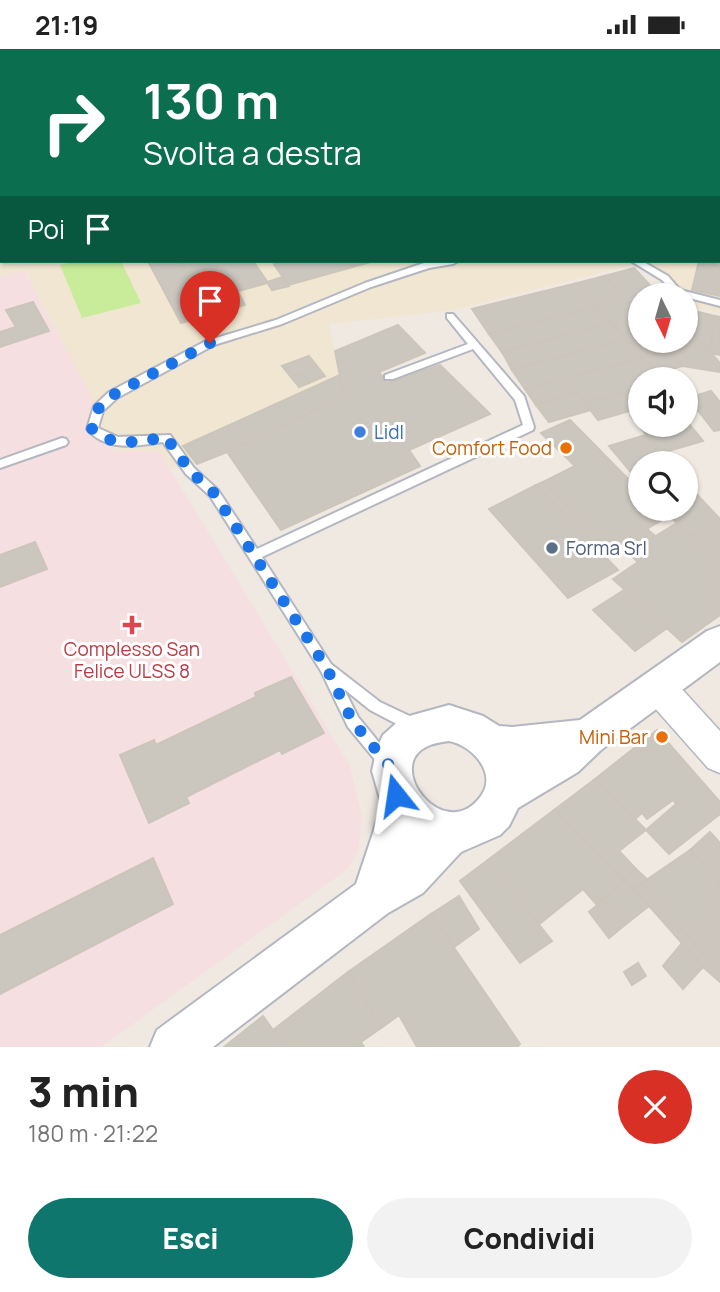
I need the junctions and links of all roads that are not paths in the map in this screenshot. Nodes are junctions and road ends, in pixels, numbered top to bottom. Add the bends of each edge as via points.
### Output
1 (440, 263) edge
2 (639, 263) edge
3 (720, 303) edge
4 (450, 316) dead end
5 (474, 345) junction
6 (389, 377) dead end
7 (62, 442) dead end
8 (0, 464) edge
9 (256, 555) junction
10 (720, 642) edge
11 (326, 667) junction
12 (658, 687) junction
13 (420, 729) junction
14 (587, 737) junction
15 (491, 743) junction
16 (720, 756) edge
17 (397, 788) junction
18 (504, 794) junction
19 (451, 832) junction
20 (373, 898) junction
21 (174, 1047) edge

1 - 9 lane via 210,343 113,395 98,409 92,429 102,438 116,442 166,437 190,471 214,493
2 - 3 lane via 665,278 677,292
4 - 5 lane
5 - 6 lane
5 - 9 lane via 520,399 529,427
7 - 8 lane
9 - 11 lane
10 - 12 main road
11 - 13 lane via 374,706
11 - 17 lane via 353,722
12 - 14 main road
12 - 16 street
13 - 15 main road via 449,723
13 - 17 main road via 401,745
14 - 15 main road
14 - 18 main road via 564,759
15 - 18 main road via 503,767
17 - 19 main road via 424,825
17 - 20 main road
18 - 19 main road via 485,822
19 - 20 main road via 408,879
20 - 21 main road

